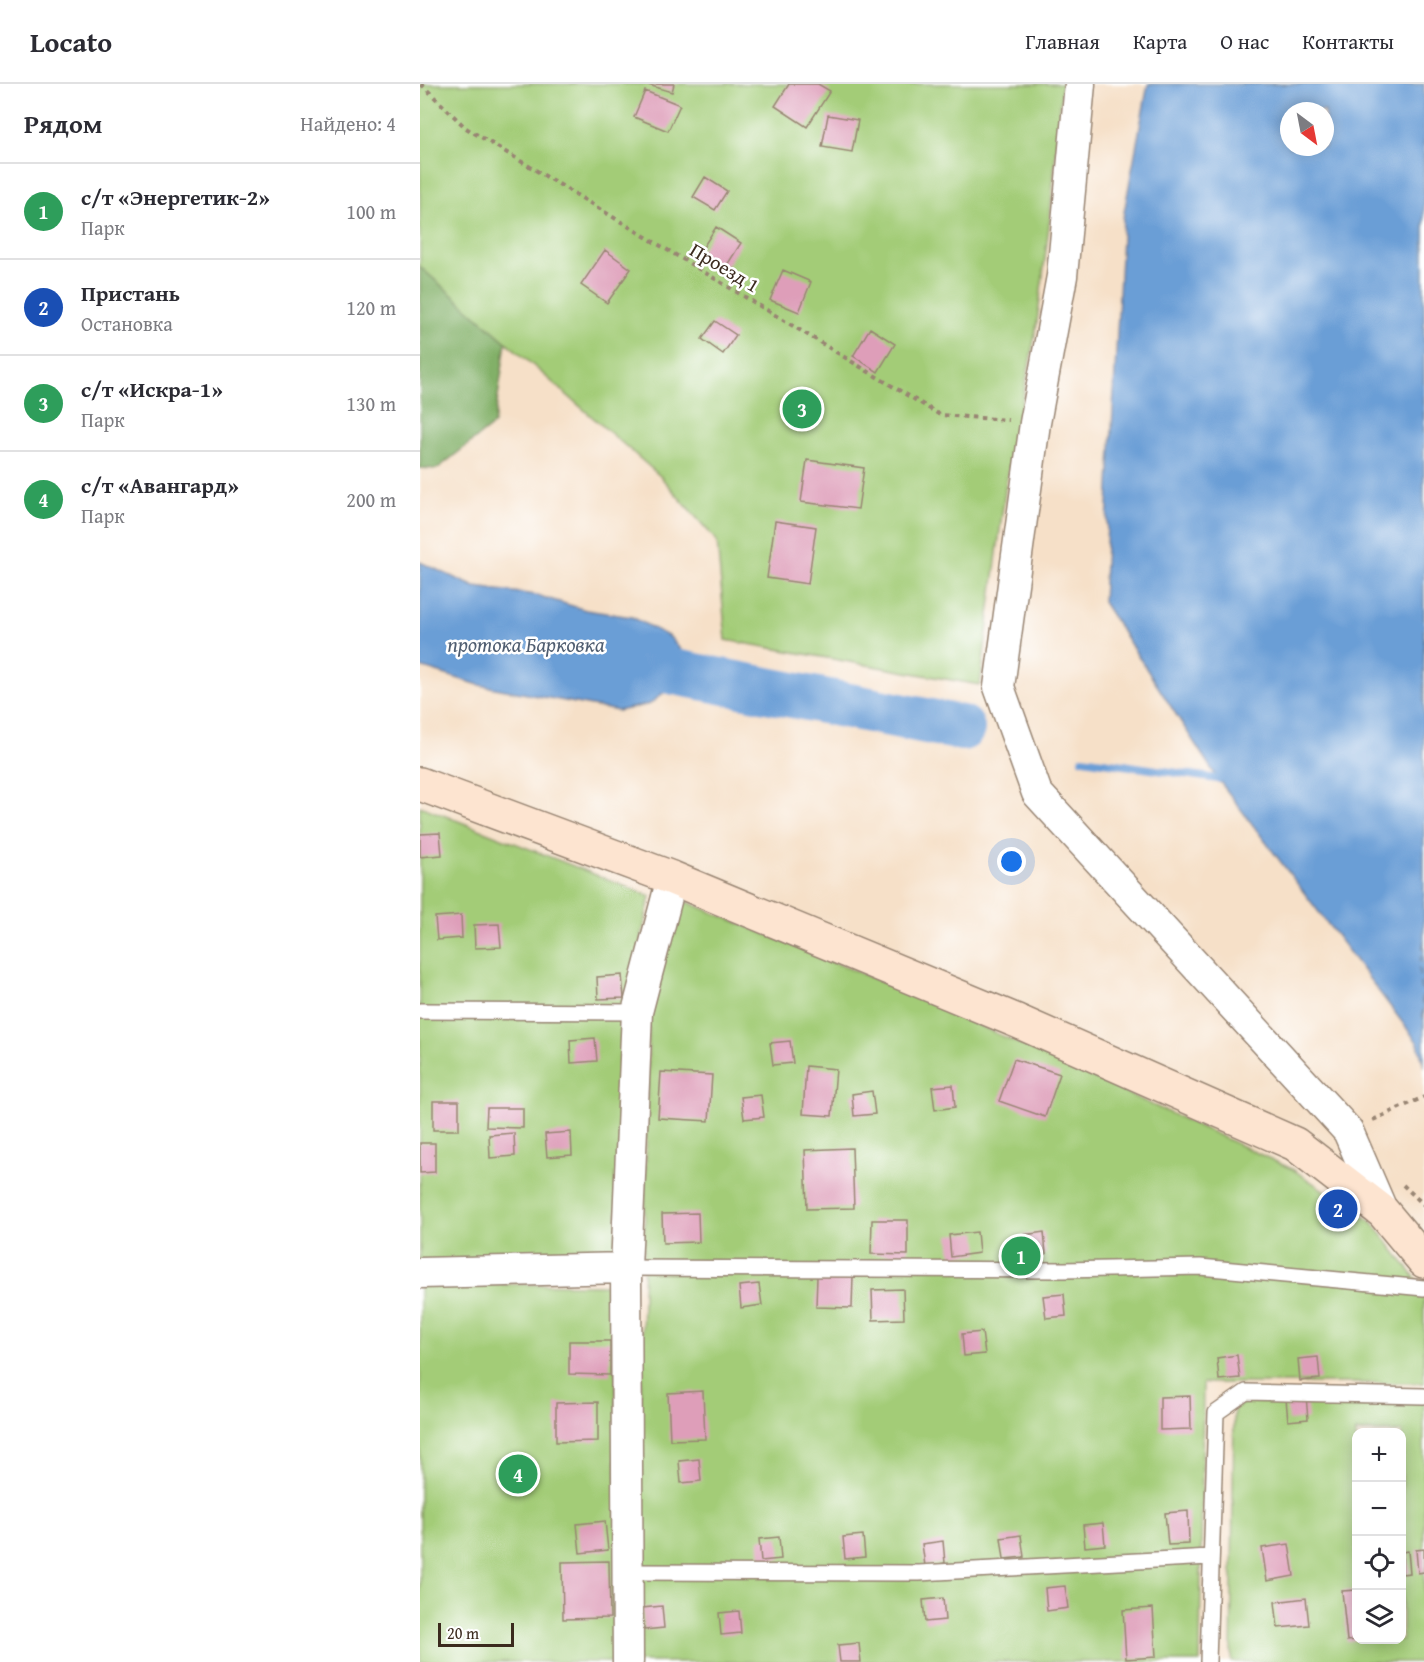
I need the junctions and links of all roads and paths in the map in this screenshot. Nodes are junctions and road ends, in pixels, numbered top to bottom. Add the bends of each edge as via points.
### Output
1 (421, 84) edge
2 (1080, 84) edge
3 (1035, 423) junction
4 (420, 784) edge
5 (672, 878) junction
6 (420, 1011) edge
7 (637, 1012) junction
8 (1424, 1097) edge
9 (1348, 1131) junction
10 (1383, 1212) junction
11 (1424, 1261) edge
12 (626, 1268) junction
13 (420, 1273) edge
14 (1424, 1288) edge
15 (1424, 1396) edge
16 (1210, 1557) junction
17 (628, 1572) junction
18 (628, 1662) edge
19 (1208, 1662) edge

1 - 3 path, Проезд 1 via 466,128 940,415
2 - 3 street via 1062,276
3 - 9 street via 999,687 1037,793
4 - 5 main road
5 - 7 street
5 - 10 main road via 1017,1021 1295,1144
6 - 7 lane
7 - 12 street
8 - 9 path
9 - 10 street
10 - 11 main road
12 - 13 street
12 - 14 lane via 1200,1268
12 - 17 street
15 - 16 lane via 1246,1392 1216,1413
16 - 17 lane via 919,1573
16 - 19 lane
17 - 18 street

